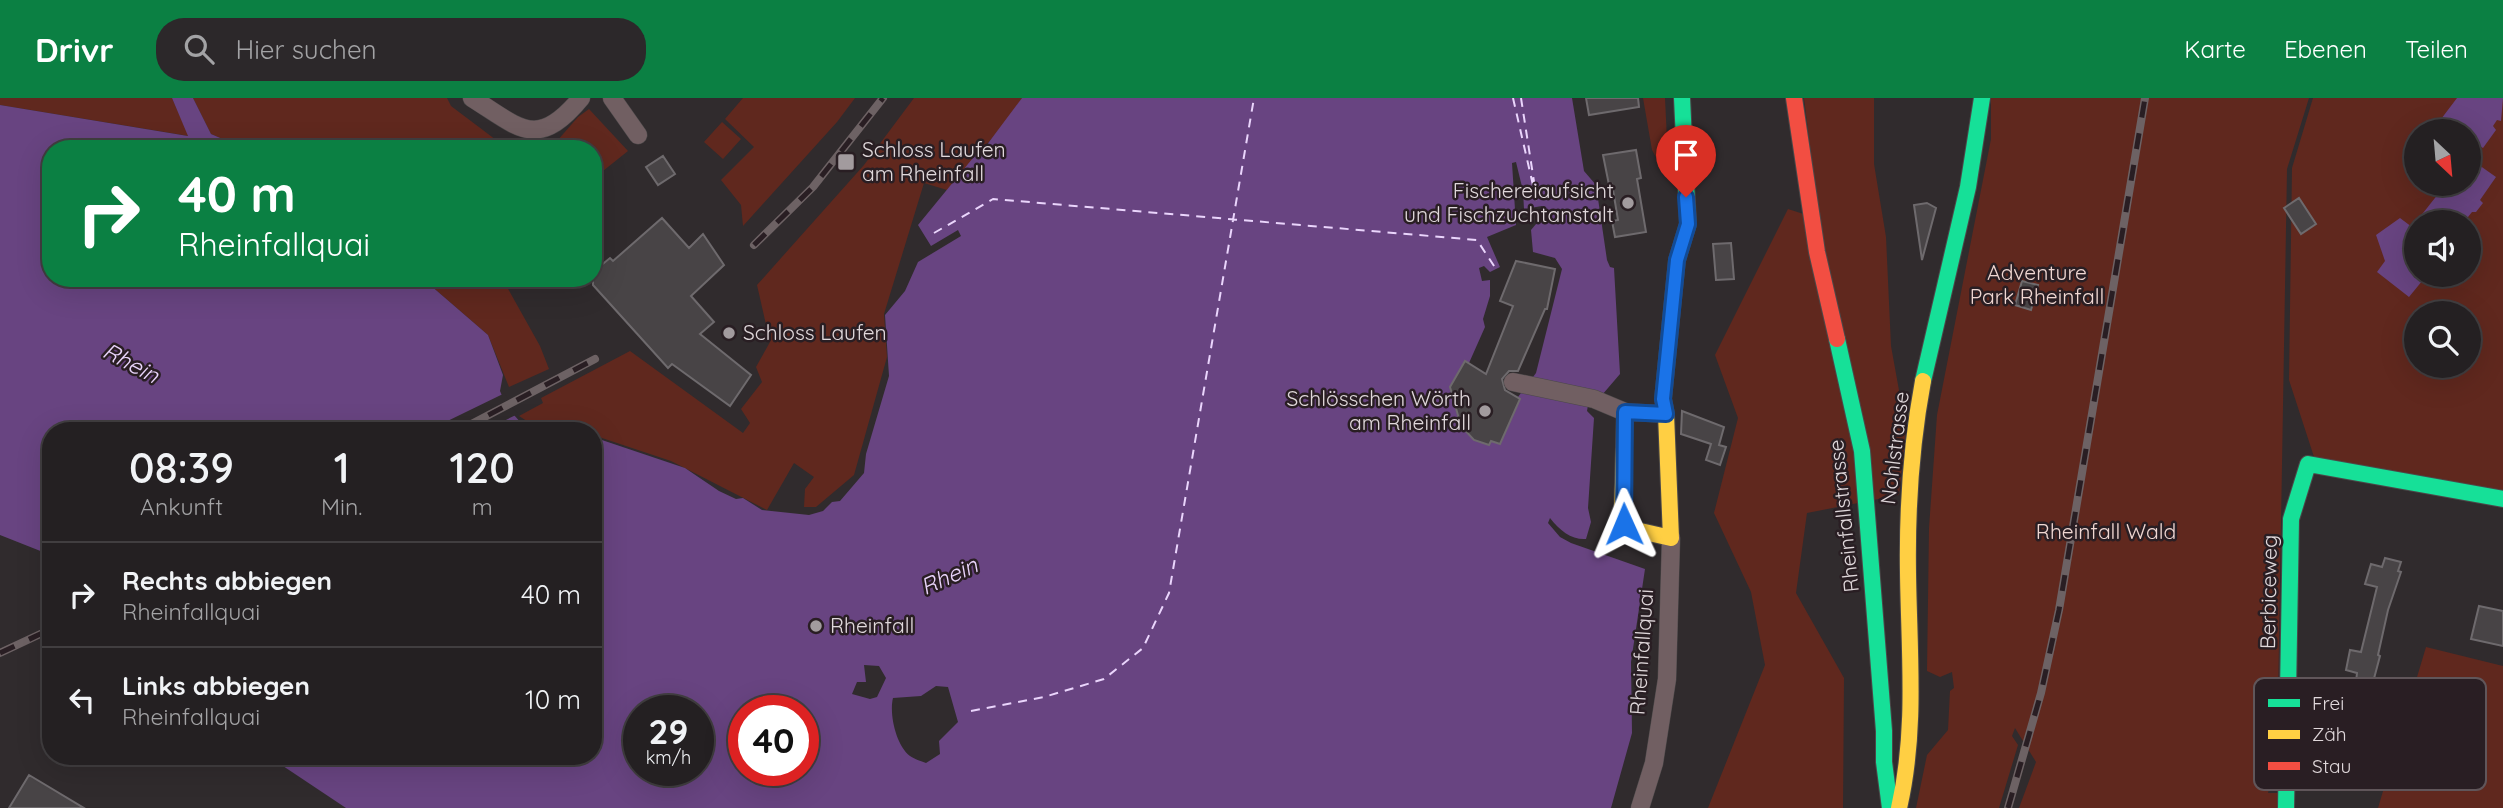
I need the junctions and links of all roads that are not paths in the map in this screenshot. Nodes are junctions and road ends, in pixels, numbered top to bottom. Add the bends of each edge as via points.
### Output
1 (472, 98) edge
2 (581, 98) edge
3 (612, 98) edge
4 (1682, 98) edge
5 (1794, 98) edge
6 (1982, 98) edge
7 (638, 135) dead end
8 (1513, 382) dead end
9 (1625, 412) junction
10 (1666, 414) junction
11 (2503, 499) edge
12 (1671, 538) junction
13 (2288, 678) edge
14 (2286, 790) edge
15 (1640, 808) edge
16 (1890, 808) edge
17 (1899, 808) edge
18 (2286, 808) edge

1 - 2 street via 523,130 538,131 555,125
3 - 7 street
4 - 10 street, Rheinfallquai via 1688,224 1677,260 1663,399
5 - 16 street, Rheinfallstrasse via 1815,241 1862,452
6 - 17 street, Nohlstrasse via 1971,177 1929,356 1912,452 1907,552 1912,738
8 - 9 street via 1594,399
9 - 10 street
9 - 12 street via 1624,524
10 - 12 street, Rheinfallquai
11 - 13 street, Berbiceweg via 2308,464 2291,519
12 - 15 street, Rheinfallquai via 1667,679 1654,763
14 - 18 street, Berbiceweg

